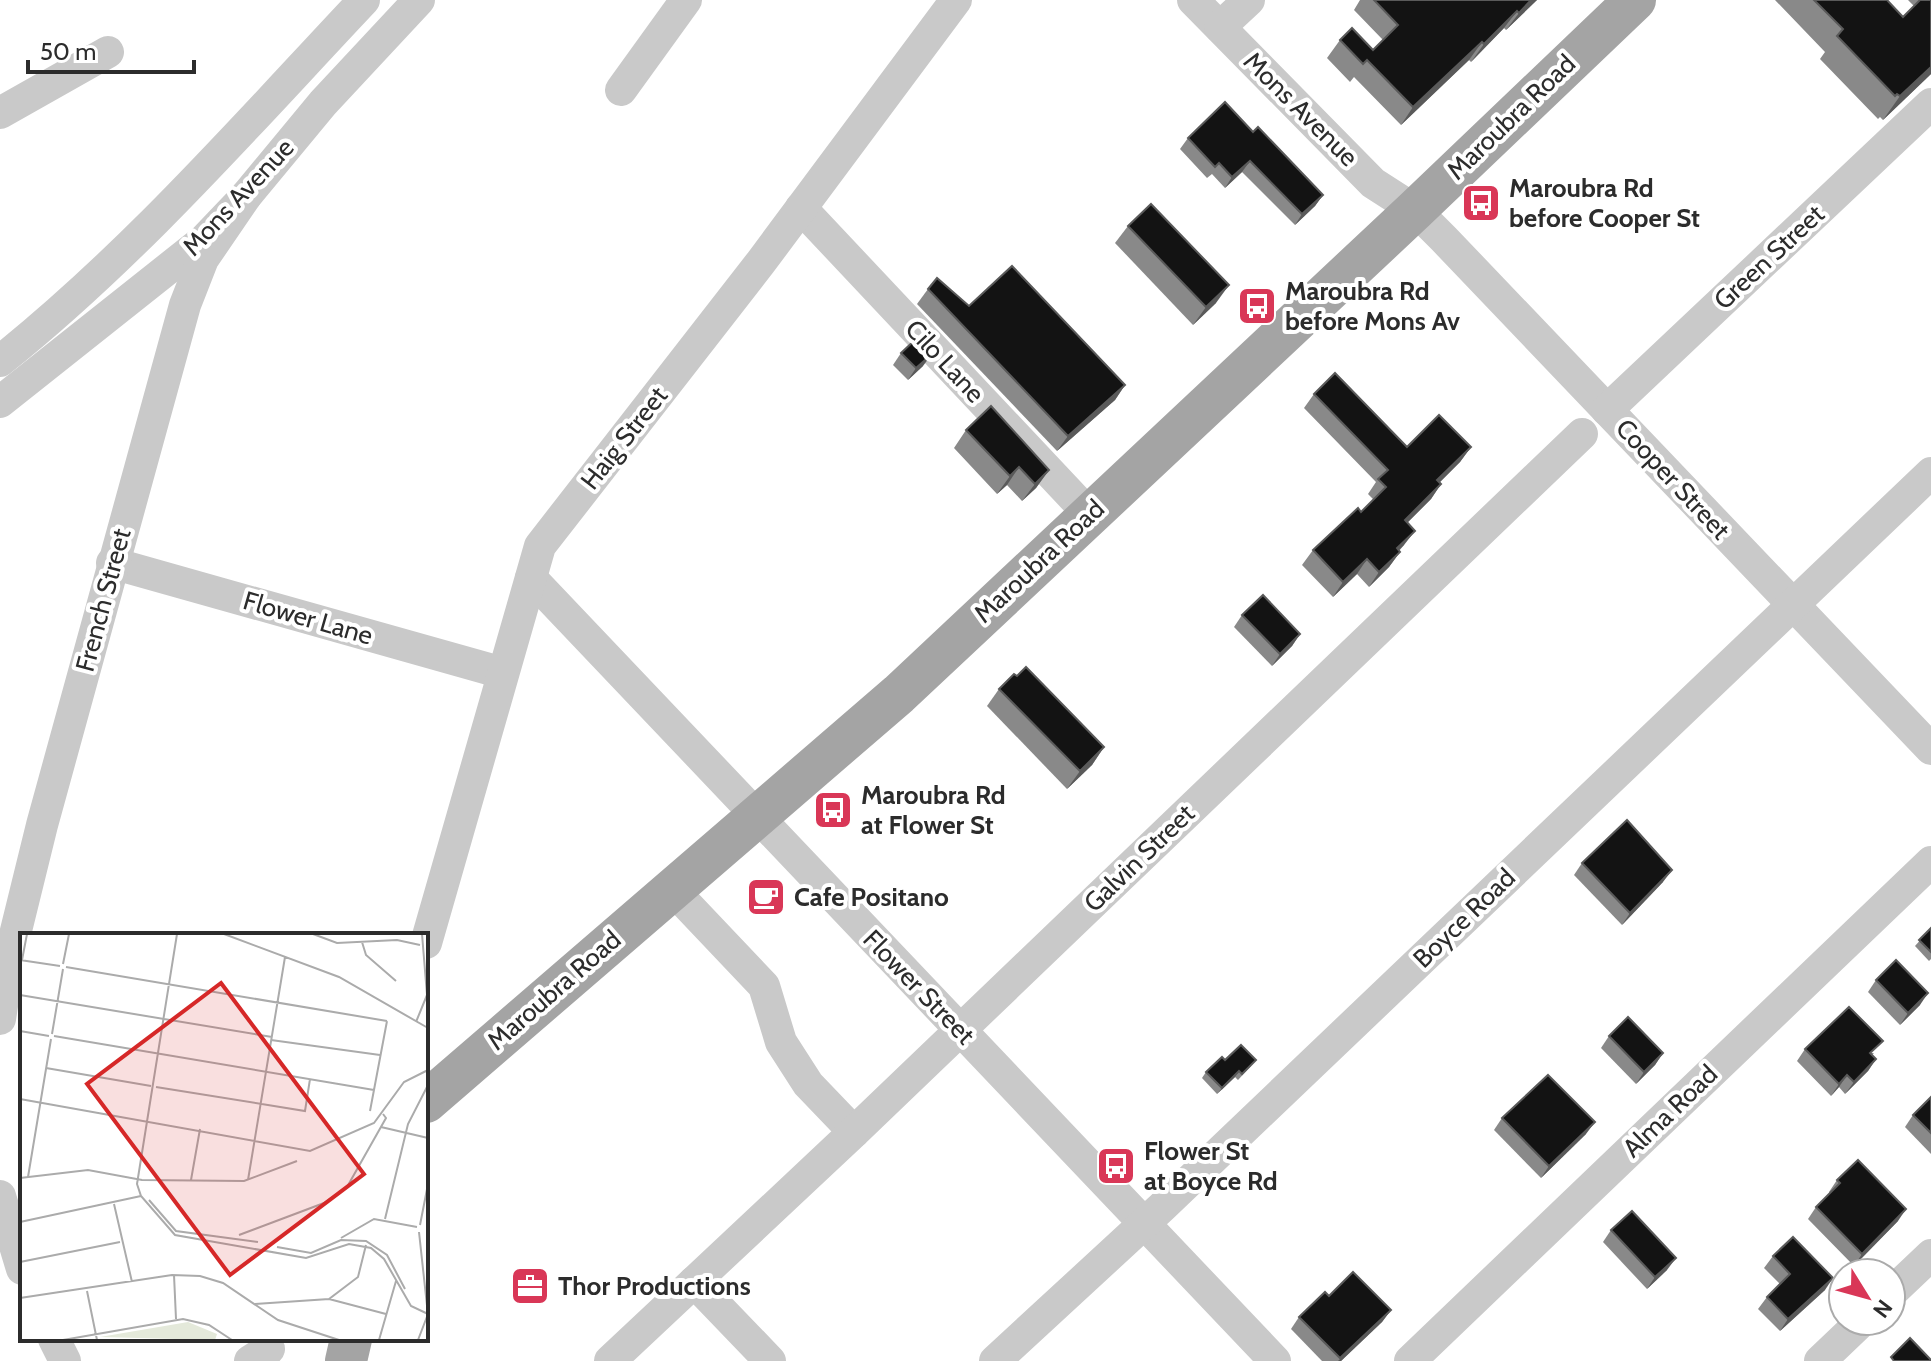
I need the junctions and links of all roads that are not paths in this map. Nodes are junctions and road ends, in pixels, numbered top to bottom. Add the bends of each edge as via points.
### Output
1 (364, 0) edge
2 (419, 0) edge
3 (686, 0) edge
4 (956, 0) edge
5 (1193, 0) edge
6 (1249, 0) edge
7 (1635, 0) edge
8 (1220, 27) junction
9 (108, 52) dead end
10 (621, 90) dead end
11 (1931, 104) edge
12 (0, 113) edge
13 (246, 196) junction
14 (801, 208) junction
15 (1415, 210) junction
16 (0, 361) edge
17 (0, 402) edge
18 (1607, 410) junction
19 (1582, 434) dead end
20 (1931, 473) edge
21 (1089, 514) junction
22 (112, 563) junction
23 (531, 578) junction
24 (1794, 604) junction
25 (503, 673) junction
26 (1931, 749) edge
27 (756, 816) junction
28 (1931, 862) edge
29 (672, 889) junction
30 (428, 936) edge
31 (0, 1019) edge
32 (960, 1031) junction
33 (428, 1100) edge
34 (854, 1132) junction
35 (0, 1196) edge
36 (1144, 1222) junction
37 (1931, 1255) edge
38 (20, 1262) edge
39 (1907, 1278) edge
40 (694, 1282) junction
41 (1845, 1337) edge
42 (55, 1341) edge
43 (351, 1341) edge
44 (65, 1361) edge
45 (346, 1361) edge
46 (610, 1361) edge
47 (770, 1361) edge
48 (995, 1361) edge
49 (1275, 1361) edge
50 (1410, 1361) edge
51 (1820, 1361) edge

1 - 16 street, Mons Avenue via 143,233
2 - 13 street, Mons Avenue
3 - 10 street
4 - 14 street, Haig Street
5 - 8 street, Mons Avenue
6 - 8 street
7 - 15 main road, Maroubra Road
8 - 15 street, Mons Avenue via 1373,183
9 - 12 street
11 - 18 street, Green Street
13 - 17 street, Mons Avenue via 171,268
13 - 22 street, French Street via 193,281
14 - 21 street, Cilo Lane
14 - 23 street, Haig Street via 540,546
15 - 18 street, Cooper Street
15 - 21 main road, Maroubra Road
18 - 24 street, Cooper Street
19 - 32 street, Galvin Street
20 - 24 street, Boyce Road
21 - 27 main road, Maroubra Road via 899,694
22 - 25 street, Flower Lane
22 - 31 street, French Street via 9,959
23 - 25 street, Haig Street
23 - 27 street, Flower Street
24 - 26 street, Cooper Street
24 - 36 street, Boyce Road
25 - 30 street, Haig Street
27 - 29 main road, Maroubra Road
27 - 32 street, Flower Street
28 - 50 street, Alma Road
29 - 33 main road, Maroubra Road
29 - 34 street via 764,986 781,1042 808,1084
32 - 34 street, Galvin Street
32 - 36 street, Flower Street
34 - 40 street, Galvin Street
35 - 38 street
36 - 48 street, Boyce Road
36 - 49 street, Flower Street
37 - 39 street
40 - 46 street, Galvin Street
40 - 47 street
41 - 51 street
42 - 44 street
43 - 45 main road

